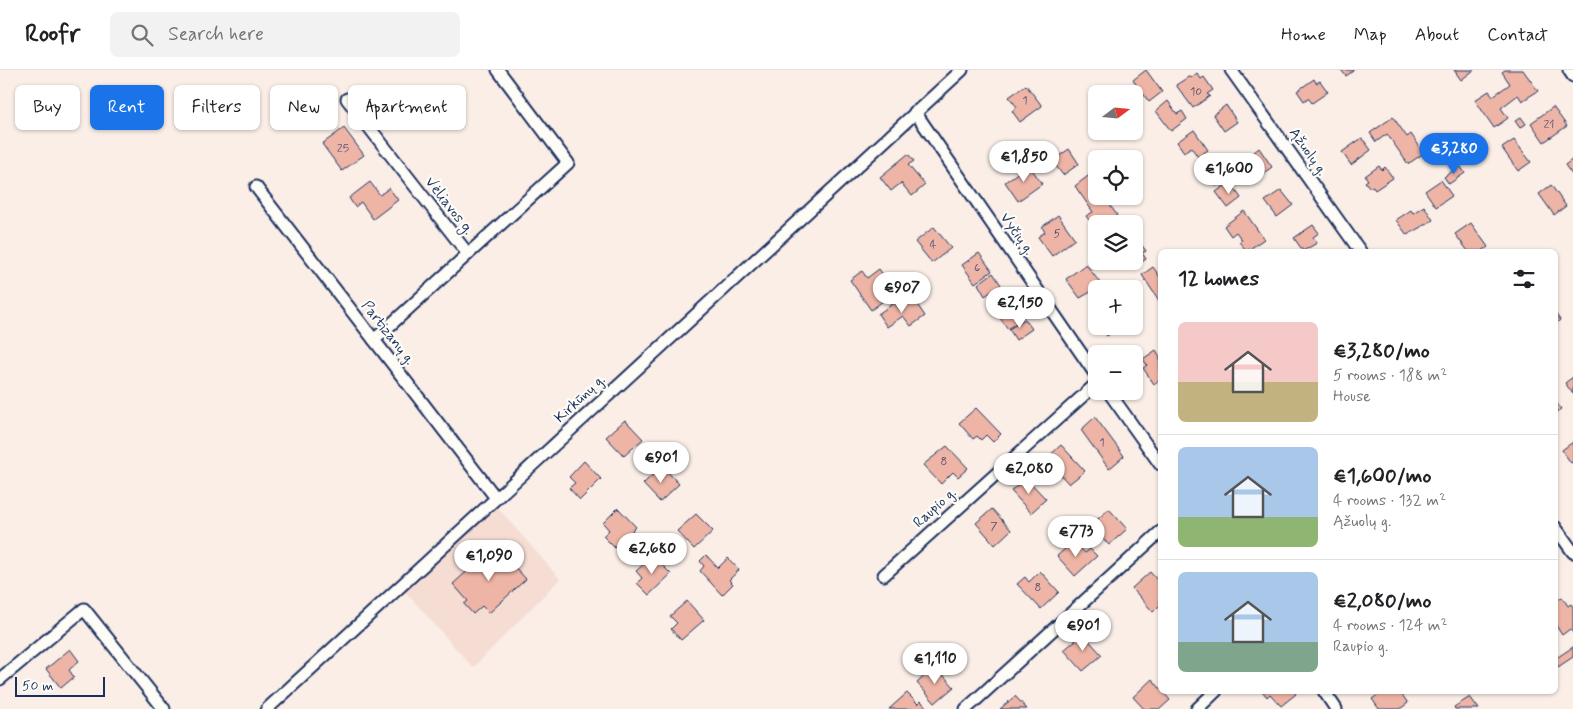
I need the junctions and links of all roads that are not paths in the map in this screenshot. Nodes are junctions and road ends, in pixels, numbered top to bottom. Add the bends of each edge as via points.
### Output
1 (498, 70) edge
2 (962, 70) edge
3 (1231, 70) edge
4 (1568, 70) edge
5 (1573, 76) edge
6 (347, 99) dead end
7 (915, 112) junction
8 (256, 187) dead end
9 (1359, 249) edge
10 (468, 254) junction
11 (374, 340) junction
12 (1088, 363) edge
13 (1088, 391) edge
14 (1114, 400) edge
15 (1158, 461) edge
16 (496, 498) junction
17 (1558, 531) edge
18 (1158, 534) edge
19 (1573, 552) edge
20 (884, 575) dead end
21 (0, 679) edge
22 (1213, 694) edge
23 (1326, 694) edge
24 (164, 709) edge
25 (267, 709) edge
26 (966, 709) edge
27 (1197, 709) edge
28 (1336, 709) edge

1 - 10 street via 568,163
2 - 7 street
3 - 9 street, Ąžuolų g.
4 - 5 street
6 - 10 street, Vėliavos g.
7 - 12 street, Vyčių g.
7 - 16 street, Kirkūnų g.
8 - 11 street, Partizanų g.
10 - 11 street, Vėliavos g.
11 - 16 street, Partizanų g.
13 - 20 street, Raupio g.
14 - 15 street
16 - 25 street, Kirkūnų g.
17 - 19 street
18 - 26 street
21 - 24 street via 84,609
22 - 27 street
23 - 28 street

